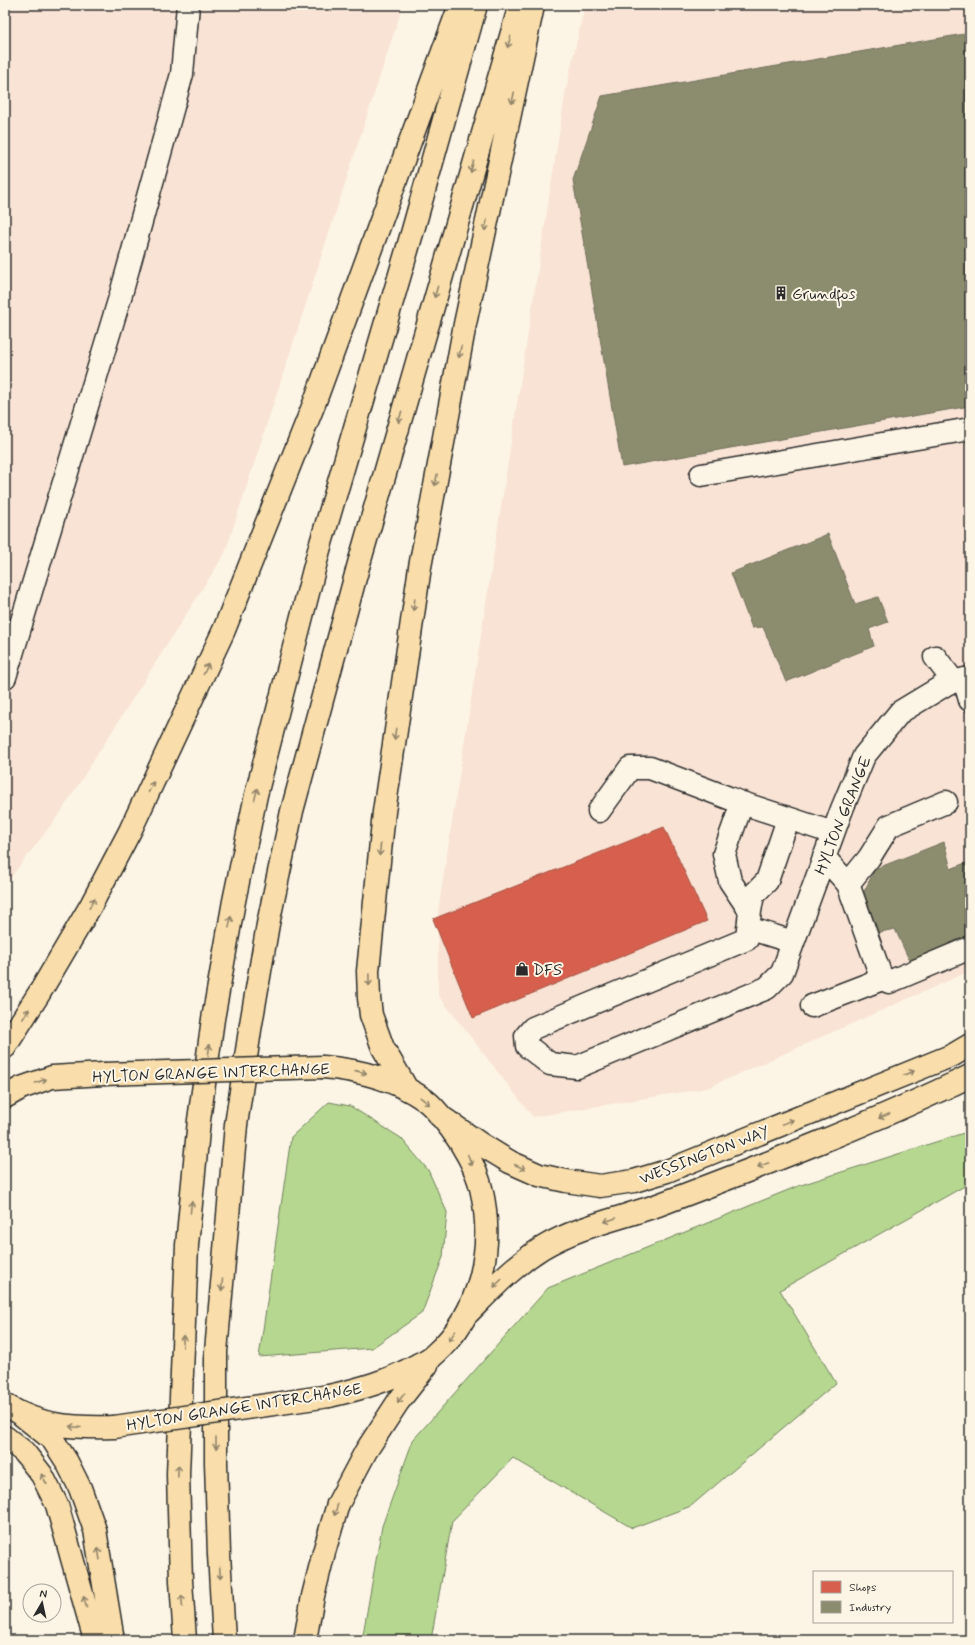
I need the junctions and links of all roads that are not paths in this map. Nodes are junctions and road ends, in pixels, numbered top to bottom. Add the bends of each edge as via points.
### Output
1 (188, 5) edge
2 (460, 5) edge
3 (476, 5) edge
4 (520, 5) edge
5 (533, 5) edge
6 (970, 429) edge
7 (701, 475) dead end
8 (935, 657) dead end
9 (5, 677) edge
10 (963, 680) edge
11 (970, 700) edge
12 (946, 802) dead end
13 (742, 803) junction
14 (599, 811) dead end
15 (788, 819) junction
16 (833, 833) junction
17 (824, 858) junction
18 (848, 884) junction
19 (749, 920) junction
20 (793, 942) junction
21 (970, 948) edge
22 (882, 979) junction
23 (812, 1006) dead end
24 (970, 1045) edge
25 (5, 1048) edge
26 (970, 1076) edge
27 (407, 1089) junction
28 (5, 1097) edge
29 (440, 1116) junction
30 (467, 1314) junction
31 (434, 1356) junction
32 (14, 1410) edge
33 (5, 1437) edge
34 (95, 1640) edge
35 (113, 1640) edge
36 (185, 1640) edge
37 (224, 1640) edge
38 (305, 1640) edge

1 - 9 street via 182,74 121,294
25 -> 2 highway via 90,906 130,831 224,630 314,404
36 -> 3 highway via 178,1474 187,1246 199,1120 214,1011 256,795 319,550
4 -> 37 highway via 356,574 292,811 268,924 236,1125 216,1352 216,1463
5 -> 27 highway via 465,324 420,566 384,812 368,971 371,1015 383,1048
6 - 7 street
8 - 10 street
10 - 11 street
10 - 16 street, HYLTON GRANGE via 948,683 900,712 864,756
12 - 18 street via 889,826 869,858
13 - 14 street via 650,768 630,768
13 - 15 street
13 - 19 street via 724,854 730,881
15 - 16 street
15 - 19 street via 766,881 753,895
16 - 17 street, HYLTON GRANGE
17 - 18 street
17 - 20 street, HYLTON GRANGE
18 - 22 street
19 - 20 street
19 - 20 street, HYLTON GRANGE via 747,939 533,1028 526,1036 526,1046 550,1064 577,1067 767,988 782,973
21 - 22 street via 889,982
22 - 23 street
29 -> 24 highway, WESSINGTON WAY via 510,1162 539,1175 600,1186 634,1181 667,1171 953,1055
26 -> 30 highway, WESSINGTON WAY via 916,1103 819,1144 648,1210 570,1234 544,1247 511,1270
28 -> 27 highway, HYLTON GRANGE INTERCHANGE, bridge via 52,1078 322,1067 365,1072
27 -> 29 highway, HYLTON GRANGE INTERCHANGE via 426,1101
29 -> 30 highway, HYLTON GRANGE INTERCHANGE via 464,1147 481,1186 486,1219 484,1264
30 -> 31 highway, HYLTON GRANGE INTERCHANGE
31 -> 32 highway, HYLTON GRANGE INTERCHANGE, bridge via 398,1376 361,1389 329,1396 114,1427 65,1427 43,1422
31 -> 38 highway via 398,1402 370,1444 338,1504 313,1596
35 -> 32 highway via 96,1530 80,1488 53,1440
34 -> 33 highway via 57,1505 38,1469 24,1452

